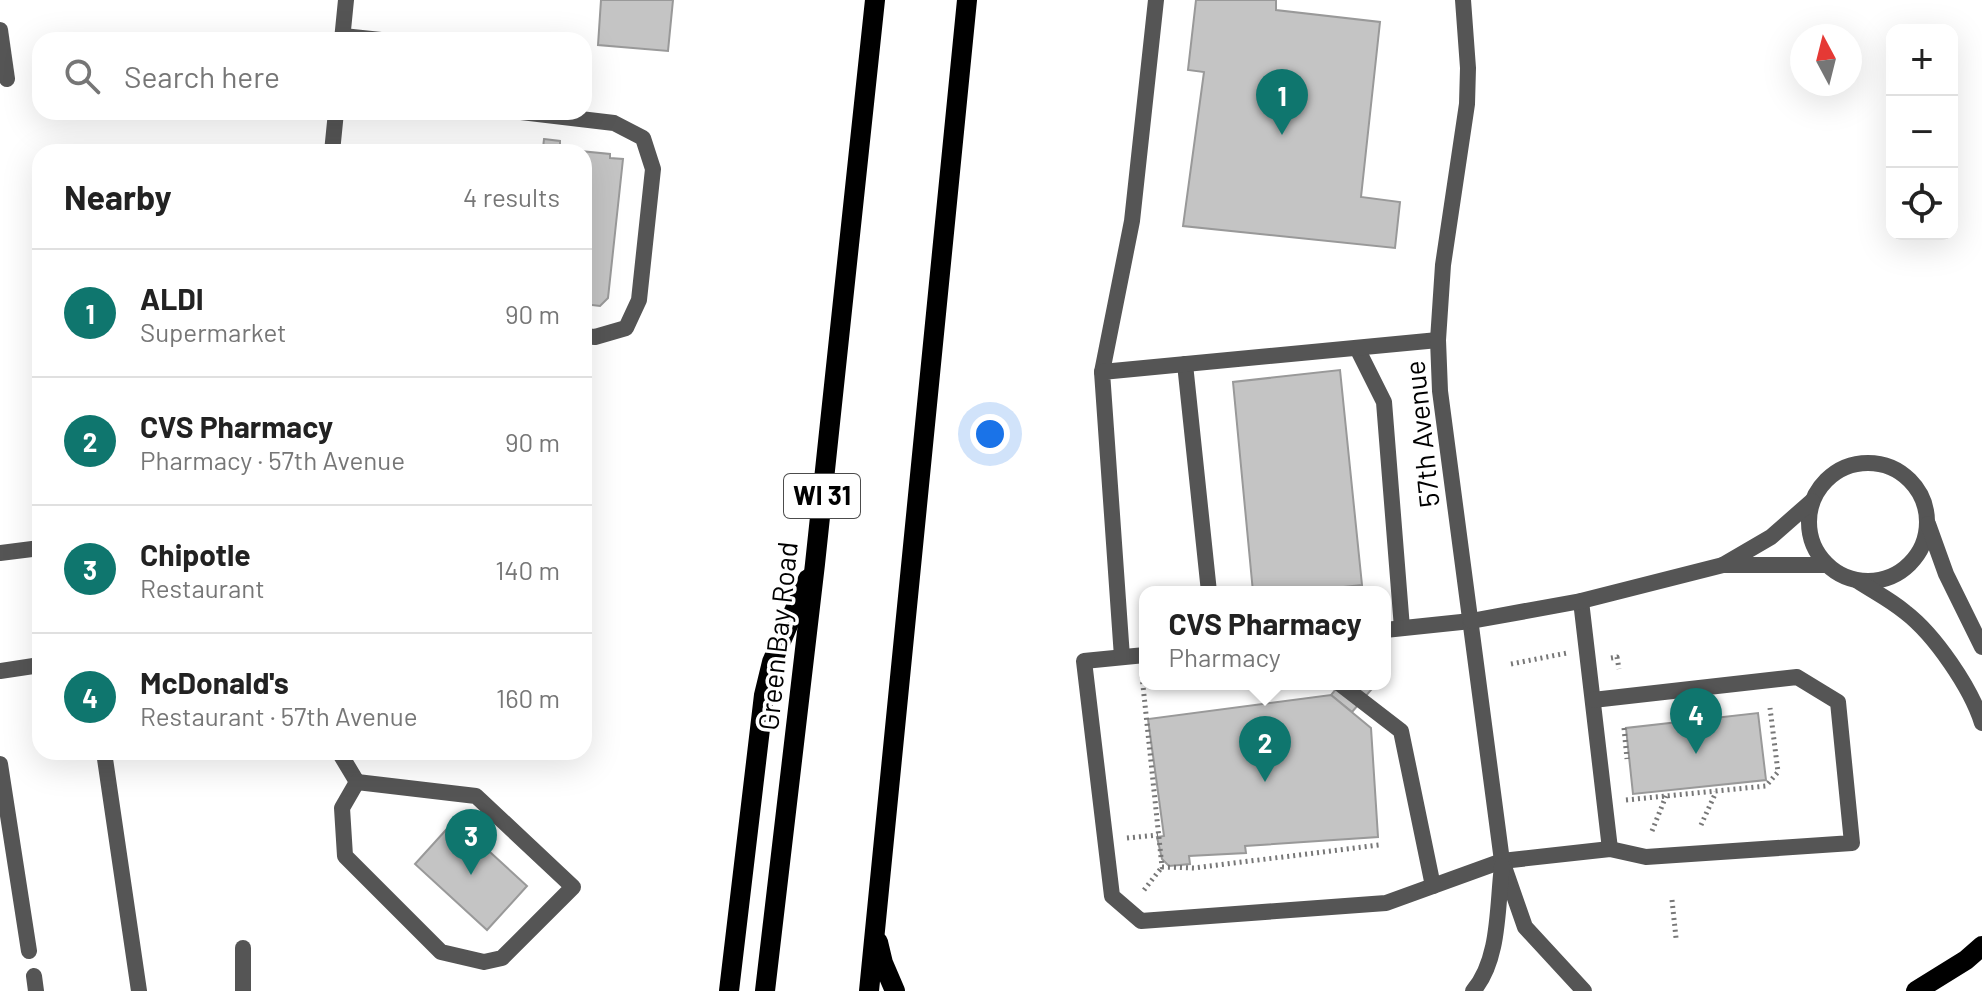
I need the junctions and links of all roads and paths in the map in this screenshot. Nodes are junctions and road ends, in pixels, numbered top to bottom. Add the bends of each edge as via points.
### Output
1 (346, 0) edge
2 (875, 0) edge
3 (967, 0) edge
4 (1156, 0) edge
5 (1463, 0) edge
6 (0, 30) edge
7 (343, 32) edge
8 (7, 79) dead end
9 (335, 120) edge
10 (589, 120) edge
11 (333, 144) edge
12 (592, 337) edge
13 (1438, 340) junction
14 (1357, 348) junction
15 (1185, 364) junction
16 (1102, 372) junction
17 (1812, 501) junction
18 (1928, 523) junction
19 (32, 549) edge
20 (0, 553) edge
21 (815, 564) junction
22 (1723, 565) junction
23 (1827, 565) junction
24 (1856, 580) junction
25 (1208, 586) edge
26 (1581, 601) junction
27 (1471, 621) junction
28 (1394, 629) edge
29 (1982, 647) edge
30 (1572, 653) dead end
31 (1139, 656) edge
32 (1122, 657) junction
33 (1610, 658) dead end
34 (1511, 664) dead end
35 (32, 666) edge
36 (1619, 669) dead end
37 (0, 671) edge
38 (1144, 690) edge
39 (1348, 690) edge
40 (1593, 700) junction
41 (1770, 708) dead end
42 (1982, 723) edge
43 (105, 760) edge
44 (344, 760) edge
45 (0, 764) edge
46 (357, 782) junction
47 (1716, 791) junction
48 (1666, 796) junction
49 (1605, 803) junction
50 (1701, 825) dead end
51 (1652, 831) dead end
52 (1379, 845) dead end
53 (1610, 849) junction
54 (1502, 861) junction
55 (1162, 867) junction
56 (1433, 886) junction
57 (1144, 890) dead end
58 (1672, 900) dead end
59 (875, 929) junction
60 (1676, 938) dead end
61 (1982, 946) edge
62 (243, 948) dead end
63 (29, 951) dead end
64 (139, 991) edge
65 (243, 991) edge
66 (729, 991) edge
67 (765, 991) edge
68 (869, 991) edge
69 (895, 991) edge
70 (1473, 991) edge
71 (1584, 991) edge
72 (1916, 991) edge

1 - 7 street
2 - 21 main road, Green Bay Road / WI 31
3 - 59 main road
4 - 16 street via 1132,221
5 - 13 street, 57th Avenue via 1467,104 1443,265
6 - 8 street
9 - 11 street
10 - 12 street via 614,123 643,138 653,169 639,300 626,328
13 - 14 street
13 - 27 street, 57th Avenue
14 - 15 street
14 - 28 street via 1384,402
15 - 16 street
15 - 25 street
16 - 32 street
17 - 18 street via 1835,472 1870,462 1905,475 1926,505
17 - 22 street via 1771,537
17 - 23 street via 1810,536
18 - 24 street via 1918,556 1906,569 1874,581
18 - 29 street
19 - 20 street
21 - 66 main road via 793,608 764,695
21 - 67 main road, Green Bay Road / WI 31
22 - 23 street
22 - 26 street
23 - 24 street
24 - 42 street via 1906,612 1929,635 1976,704
26 - 27 street
26 - 40 street
27 - 28 street
27 - 54 street, 57th Avenue
30 - 34 path
31 - 32 street
32 - 56 street via 1084,661 1112,896 1141,921 1386,903
33 - 36 path via 1617,657
35 - 37 street
38 - 55 path
39 - 56 street via 1401,731
40 - 49 street
40 - 53 street via 1797,677 1838,702 1852,843 1646,857
41 - 47 path via 1778,772 1766,786
43 - 64 street
44 - 46 street
45 - 63 street
46 - 46 street via 342,808 345,856 441,952 484,962 502,958 573,887 476,796
47 - 48 path
47 - 50 path
48 - 49 path
48 - 51 path
49 - 53 street
52 - 55 path via 1194,868
53 - 54 street
54 - 56 street
54 - 70 street, 57th Avenue via 1492,953
54 - 71 street, 57th Avenue via 1525,927
55 - 57 path
58 - 60 path
59 - 68 main road
59 - 69 main road
61 - 72 main road
62 - 65 street

